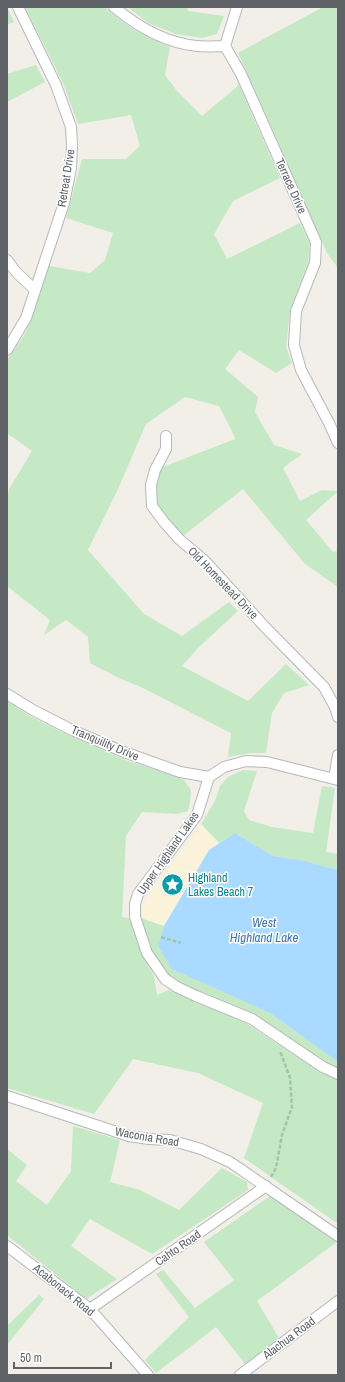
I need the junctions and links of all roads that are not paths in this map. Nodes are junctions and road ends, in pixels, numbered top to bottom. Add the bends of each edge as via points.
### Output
1 (18, 7) edge
2 (114, 7) edge
3 (237, 7) edge
4 (225, 46) junction
5 (7, 260) edge
6 (35, 290) junction
7 (7, 350) edge
8 (166, 436) dead end
9 (338, 443) edge
10 (7, 694) edge
11 (338, 717) edge
12 (338, 755) edge
13 (209, 776) junction
14 (336, 779) edge
15 (338, 1074) edge
16 (7, 1096) edge
17 (266, 1186) junction
18 (338, 1236) edge
19 (7, 1246) edge
20 (338, 1301) edge
21 (90, 1310) junction
22 (148, 1375) edge
23 (240, 1375) edge

1 - 6 street, Retreat Drive via 56,85 71,126 70,168 64,203
2 - 4 street via 145,29 172,41 197,46
3 - 4 street
4 - 9 street, Terrace Drive via 241,74 316,242 314,263 296,311 294,344 301,370
5 - 6 street
6 - 7 street, Retreat Drive via 26,318
8 - 11 street, Old Homestead Drive via 166,449 155,470 151,485 152,506 179,539 205,561 324,687
10 - 13 street, Tranquility Drive via 74,731 124,752 180,772
12 - 14 street
13 - 14 street via 224,767 246,761 267,762
13 - 15 street, Upper Highland Lakes via 197,815 138,894 135,917 147,953 164,978 177,987 252,1019 323,1067
16 - 17 street, Waconia Road via 129,1136 170,1140 201,1149 230,1162
17 - 18 street, Waconia Road
17 - 21 street, Cahto Road
19 - 21 street, Acabonack Road
20 - 23 street, Alachua Road
21 - 22 street, Acabonack Road

